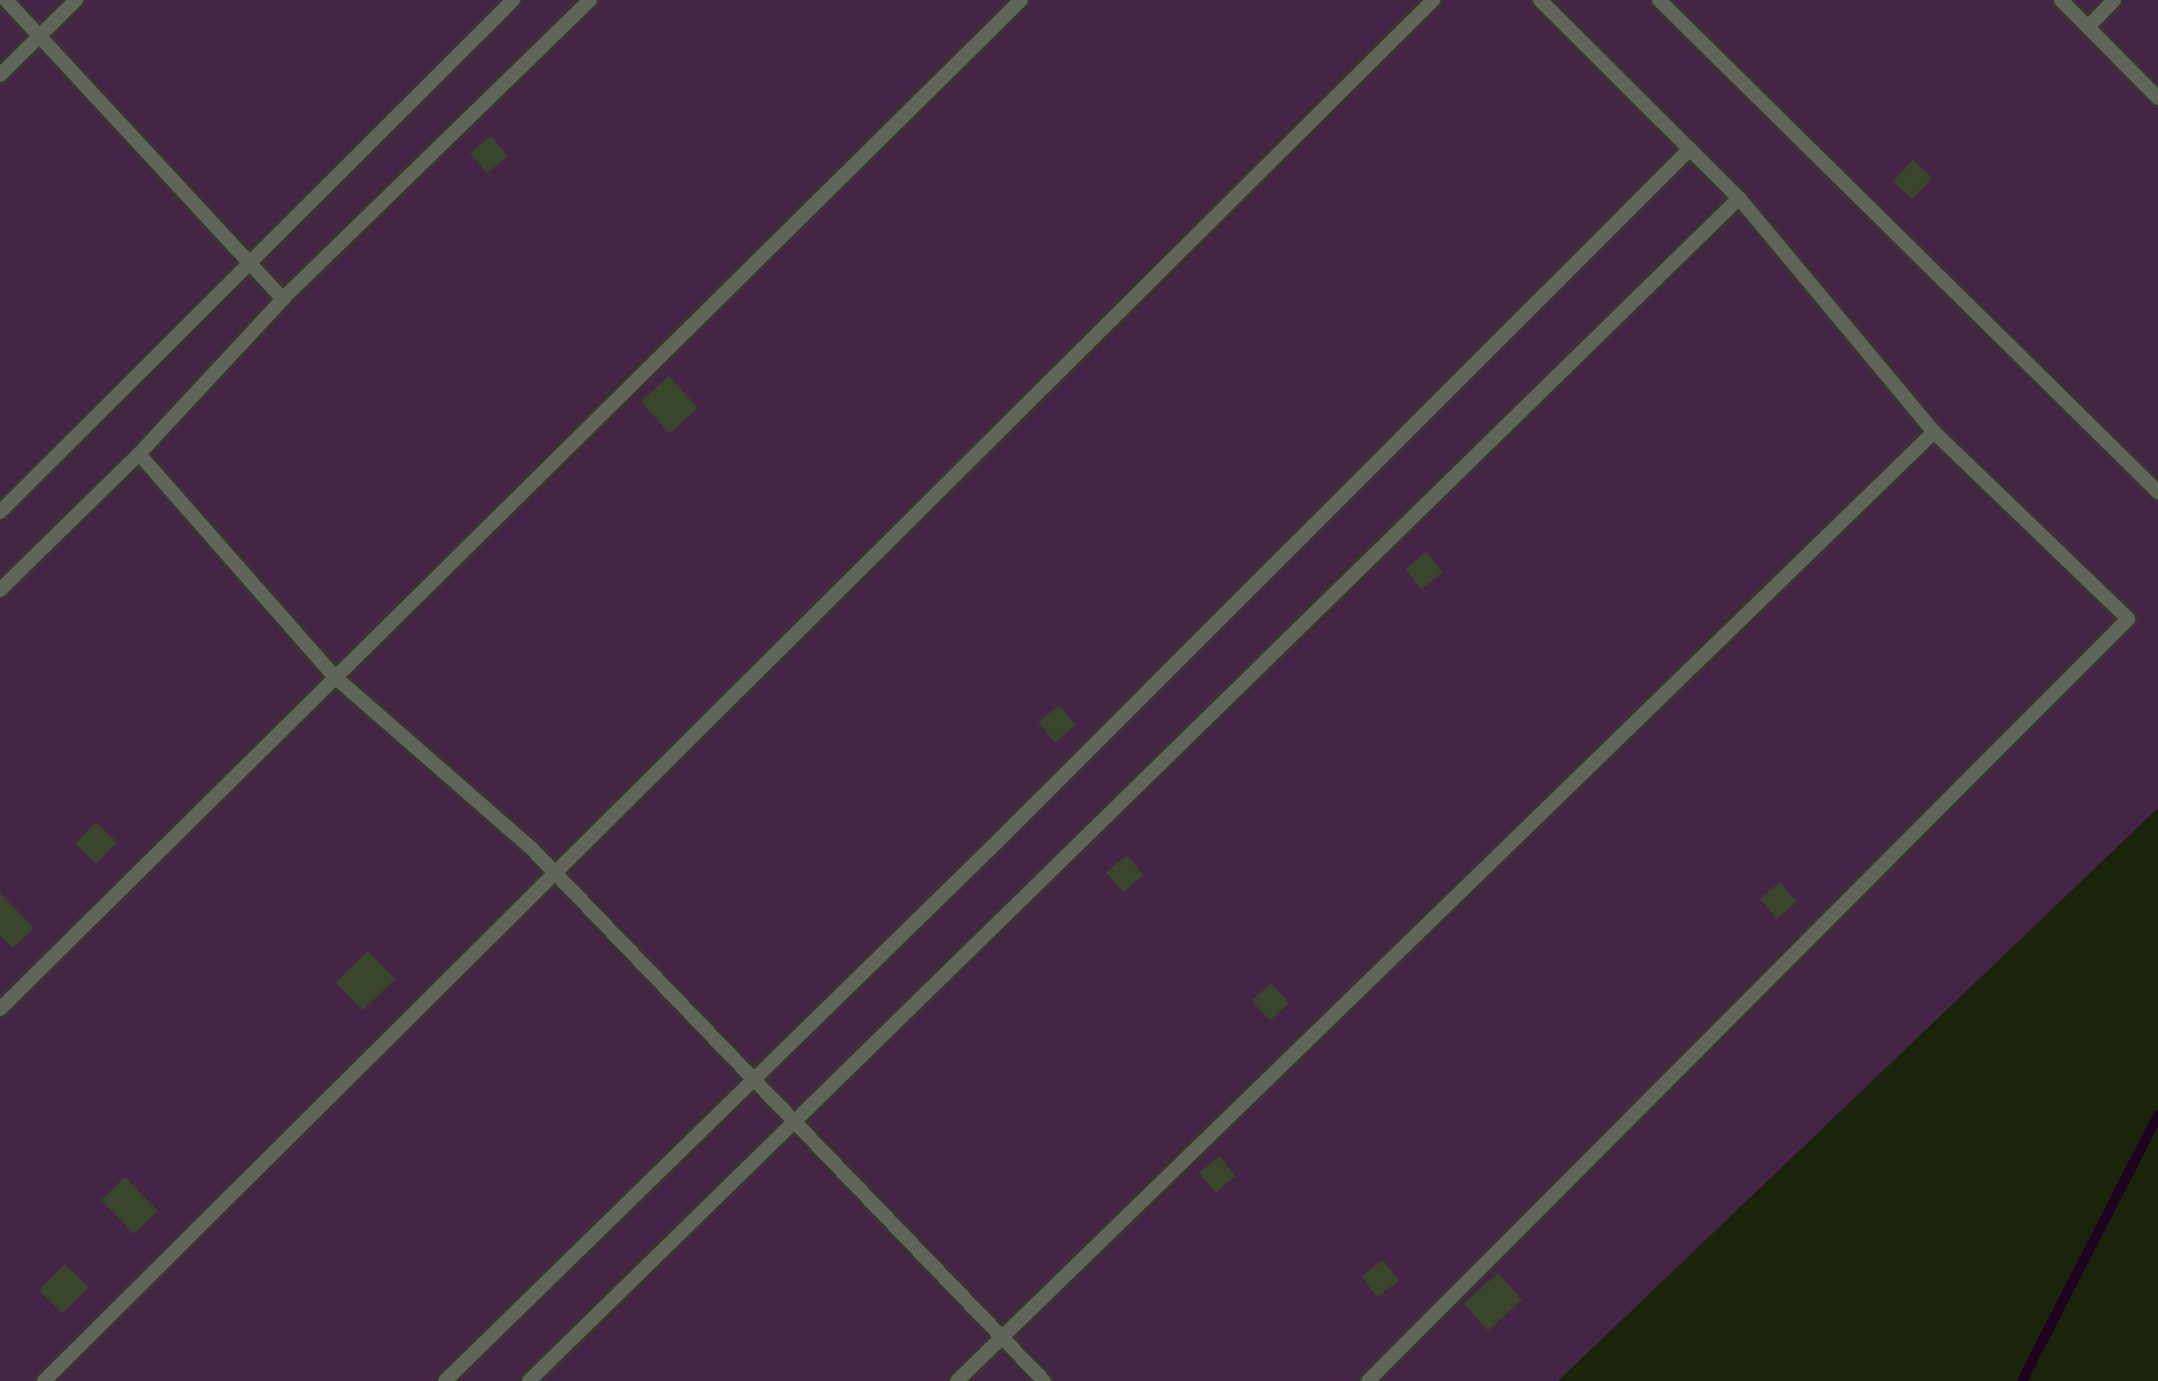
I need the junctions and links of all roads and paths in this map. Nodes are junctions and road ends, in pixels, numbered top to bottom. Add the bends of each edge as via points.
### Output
1 (6, 0) edge
2 (76, 0) edge
3 (513, 0) edge
4 (590, 0) edge
5 (1021, 0) edge
6 (1433, 0) edge
7 (1540, 0) edge
8 (1659, 0) edge
9 (2061, 0) edge
10 (2114, 0) edge
11 (2089, 26) junction
12 (40, 35) junction
13 (0, 75) edge
14 (2158, 98) edge
15 (1690, 149) junction
16 (1739, 198) junction
17 (252, 264) junction
18 (283, 299) junction
19 (1934, 432) junction
20 (139, 454) junction
21 (2158, 492) edge
22 (0, 513) edge
23 (0, 590) edge
24 (335, 677) junction
25 (555, 872) junction
26 (0, 1009) edge
27 (756, 1079) junction
28 (797, 1122) junction
29 (1002, 1337) junction
30 (44, 1381) edge
31 (445, 1381) edge
32 (529, 1381) edge
33 (957, 1381) edge
34 (1044, 1381) edge
35 (1368, 1381) edge

1 - 12 lane
2 - 12 lane
3 - 17 lane
4 - 18 lane
5 - 24 lane
6 - 25 lane
7 - 15 lane
8 - 21 lane
9 - 11 lane
10 - 11 lane
11 - 14 lane
12 - 13 lane
12 - 17 lane
15 - 16 lane
15 - 27 lane
16 - 19 lane
16 - 28 lane
17 - 18 lane
17 - 22 lane
18 - 20 lane
19 - 29 lane
19 - 35 lane via 2128,619
20 - 23 lane
20 - 24 lane
24 - 25 lane
24 - 26 lane
25 - 27 lane
25 - 30 lane
27 - 28 lane
27 - 31 lane
28 - 29 lane
28 - 32 lane
29 - 33 lane
29 - 34 lane

